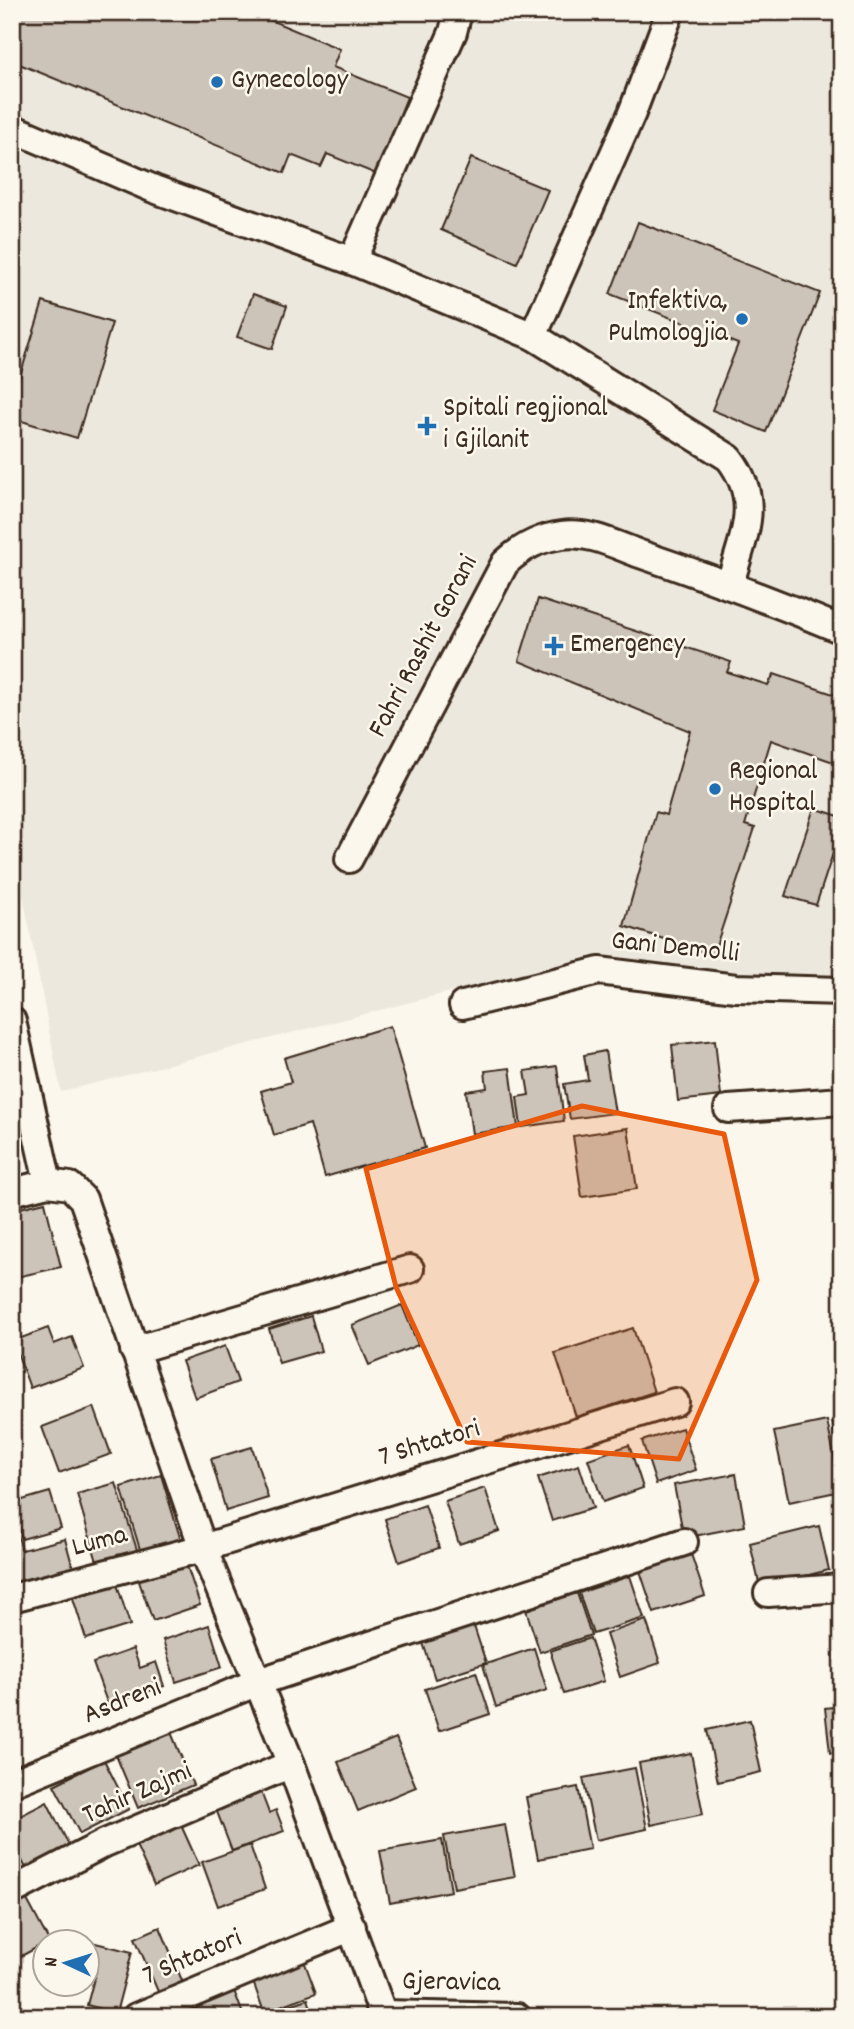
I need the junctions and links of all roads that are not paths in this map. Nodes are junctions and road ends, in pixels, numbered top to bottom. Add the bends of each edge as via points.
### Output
1 (457, 12) edge
2 (670, 12) edge
3 (12, 128) edge
4 (352, 261) junction
5 (533, 336) junction
6 (730, 584) junction
7 (842, 630) edge
8 (349, 859) dead end
9 (842, 991) edge
10 (464, 1005) dead end
11 (12, 1021) edge
12 (842, 1101) edge
13 (728, 1109) dead end
14 (48, 1183) junction
15 (12, 1192) edge
16 (410, 1269) dead end
17 (134, 1350) junction
18 (676, 1402) dead end
19 (684, 1542) dead end
20 (203, 1548) junction
21 (842, 1588) edge
22 (768, 1594) dead end
23 (12, 1598) edge
24 (258, 1682) junction
25 (291, 1764) junction
26 (12, 1783) edge
27 (12, 1891) edge
28 (352, 1927) junction
29 (383, 2015) edge
30 (136, 2017) edge
31 (517, 2017) edge

1 - 4 street via 453,32
2 - 5 street via 632,113
3 - 4 street via 154,189
4 - 5 street
5 - 6 street via 729,458 743,477 750,506
6 - 7 street, Fahri Rashit Gorani
6 - 8 street, Fahri Rashit Gorani via 589,536 564,534 519,549 505,563
9 - 10 street, Gani Demolli via 736,988 599,971
11 - 14 street
12 - 13 street
14 - 15 street
14 - 17 street via 70,1186 83,1199
16 - 17 street
17 - 20 street
18 - 20 street, 7 Shtatori
19 - 24 street, Asdreni
20 - 23 street, Luma
20 - 24 street
21 - 22 street
24 - 25 street
24 - 26 street, Asdreni
25 - 27 street, Tahir Zajmi via 104,1843
25 - 28 street
28 - 29 street
28 - 30 street, 7 Shtatori
29 - 31 street, Gjeravica

